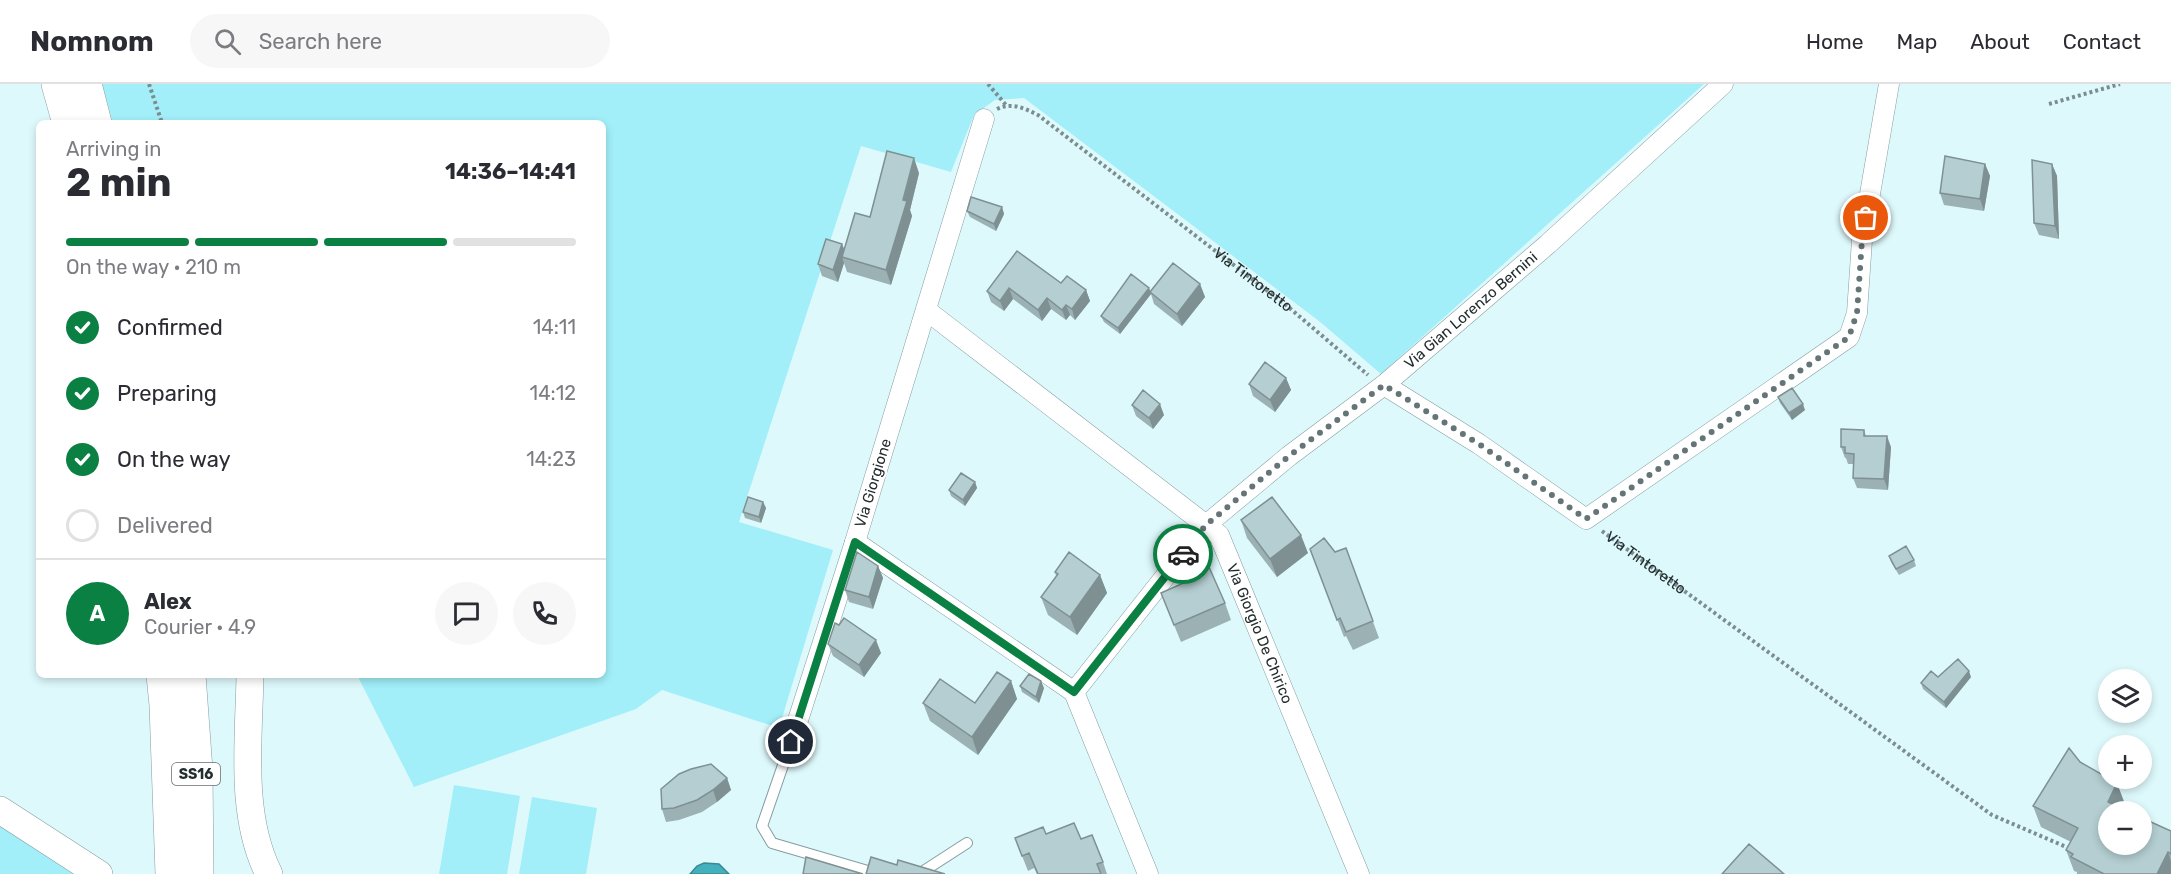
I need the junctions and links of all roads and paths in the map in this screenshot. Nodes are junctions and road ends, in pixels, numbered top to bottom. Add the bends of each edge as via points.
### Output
1 (58, 84) edge
2 (86, 84) edge
3 (149, 84) edge
4 (988, 84) edge
5 (1723, 84) edge
6 (1889, 84) edge
7 (2120, 84) edge
8 (2049, 104) dead end
9 (1006, 105) junction
10 (984, 119) joint
11 (68, 120) edge
12 (94, 120) edge
13 (161, 120) edge
14 (926, 310) junction
15 (1384, 385) junction
16 (1586, 519) junction
17 (1206, 525) junction
18 (855, 542) junction
19 (189, 678) edge
20 (250, 678) edge
21 (165, 690) edge
22 (1074, 692) junction
23 (791, 742) joint
24 (0, 810) edge
25 (967, 843) dead end
26 (2076, 851) edge
27 (99, 874) edge
28 (157, 874) edge
29 (172, 874) edge
30 (197, 874) edge
31 (269, 874) edge
32 (878, 874) edge
33 (919, 874) edge
34 (1148, 874) edge
35 (1359, 874) edge

1 - 11 highway
2 - 12 highway
3 - 13 path
4 - 9 path
5 - 15 street, Via Gian Lorenzo Bernini via 1548,244
6 - 16 street via 1862,240 1857,313 1849,337
7 - 8 path
9 - 10 path
9 - 15 path, Via Tintoretto via 1038,115 1286,305 1360,371
10 - 14 street, Via Giorgione
14 - 17 street, Via Giorgio De Chirico
14 - 18 street, Via Giorgione
15 - 16 street via 1479,444
15 - 17 street, Via Gian Lorenzo Bernini
16 - 26 path, Via Tintoretto via 1992,815
17 - 22 street, Via Gian Lorenzo Bernini
17 - 35 street, Via Giorgio De Chirico via 1219,535
18 - 22 street, Via Giorgione
18 - 23 street
19 - 30 highway, SS16 via 196,770
20 - 31 street via 250,802 254,834
21 - 28 highway via 156,720
21 - 29 highway, SS16
22 - 34 street
23 - 32 lane via 762,826 772,843
24 - 27 street
25 - 33 lane

